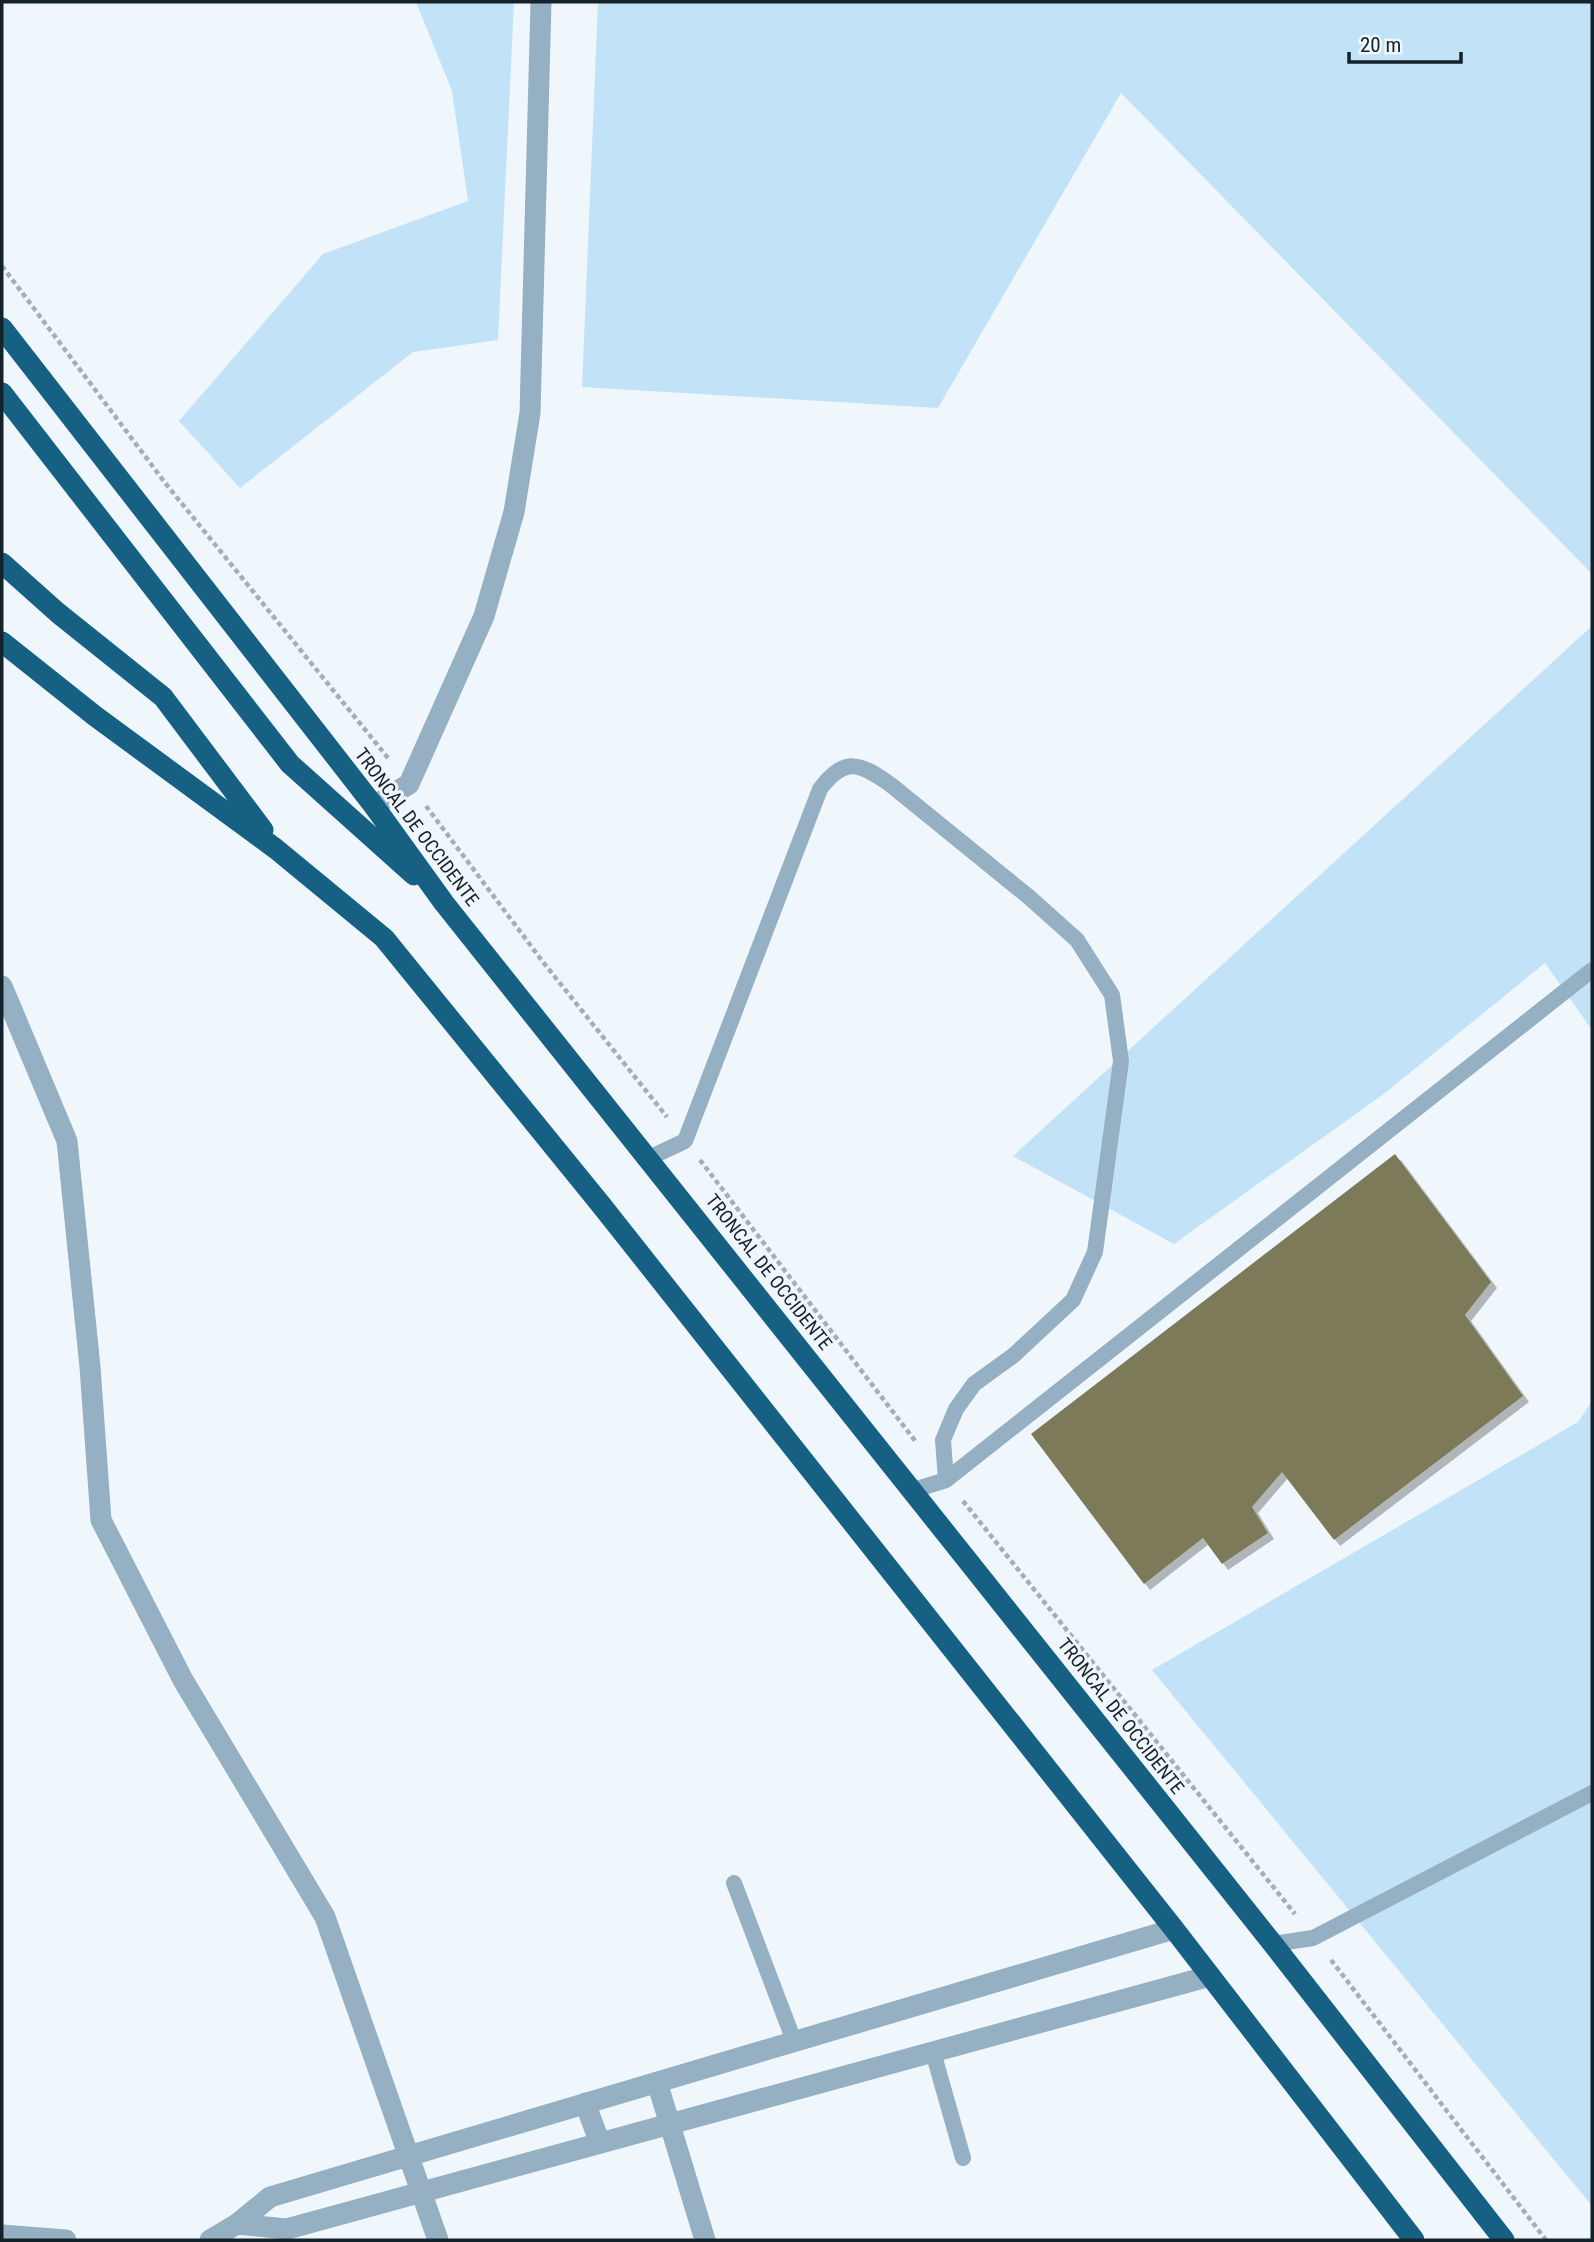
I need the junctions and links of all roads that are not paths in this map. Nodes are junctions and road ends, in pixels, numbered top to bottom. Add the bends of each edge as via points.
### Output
1 (541, 2) edge
2 (2, 328) edge
3 (2, 393) edge
4 (2, 563) edge
5 (2, 642) edge
6 (374, 806) junction
7 (276, 849) junction
8 (444, 903) junction
9 (1592, 970) edge
10 (2, 986) edge
11 (649, 1157) junction
12 (946, 1480) junction
13 (914, 1490) junction
14 (1592, 1793) edge
15 (734, 1883) dead end
16 (1174, 1928) junction
17 (1273, 1944) junction
18 (1210, 1976) junction
19 (794, 2041) junction
20 (933, 2052) junction
21 (657, 2082) junction
22 (585, 2103) junction
23 (669, 2124) junction
24 (600, 2143) junction
25 (410, 2155) junction
26 (963, 2158) dead end
27 (421, 2192) junction
28 (237, 2224) junction
29 (2, 2235) edge
30 (66, 2240) edge
31 (210, 2240) edge
32 (438, 2240) edge
33 (705, 2240) edge
34 (1414, 2240) edge
35 (1504, 2240) edge

1 - 6 street via 530,413 516,500 484,617 409,784
2 - 6 highway, TRONCAL DE OCCIDENTE
3 - 8 highway via 290,764
4 - 7 highway via 163,697
5 - 7 highway
6 - 8 highway, TRONCAL DE OCCIDENTE
7 - 16 highway via 384,939 602,1206
8 - 11 highway, TRONCAL DE OCCIDENTE
9 - 12 lane
10 - 25 street via 67,1141 101,1520 183,1680 325,1917
11 - 12 lane via 685,1141 820,789 846,766 869,770 891,785 1077,940 1112,995 1121,1061 1095,1252 1073,1300 1014,1355 974,1384 956,1409 943,1440
11 - 13 highway, TRONCAL DE OCCIDENTE
12 - 13 lane
13 - 17 highway, TRONCAL DE OCCIDENTE
14 - 17 lane via 1313,1938
15 - 19 lane
16 - 18 highway
16 - 19 street
17 - 35 highway, TRONCAL DE OCCIDENTE
18 - 20 street
18 - 34 highway
19 - 21 street
20 - 23 street
20 - 26 lane
21 - 22 street
21 - 23 street
22 - 24 street
22 - 25 street
23 - 24 street
23 - 33 street
24 - 27 street
25 - 27 street
25 - 28 street via 270,2197
27 - 28 street via 287,2229
27 - 32 street
28 - 31 street
29 - 30 street

